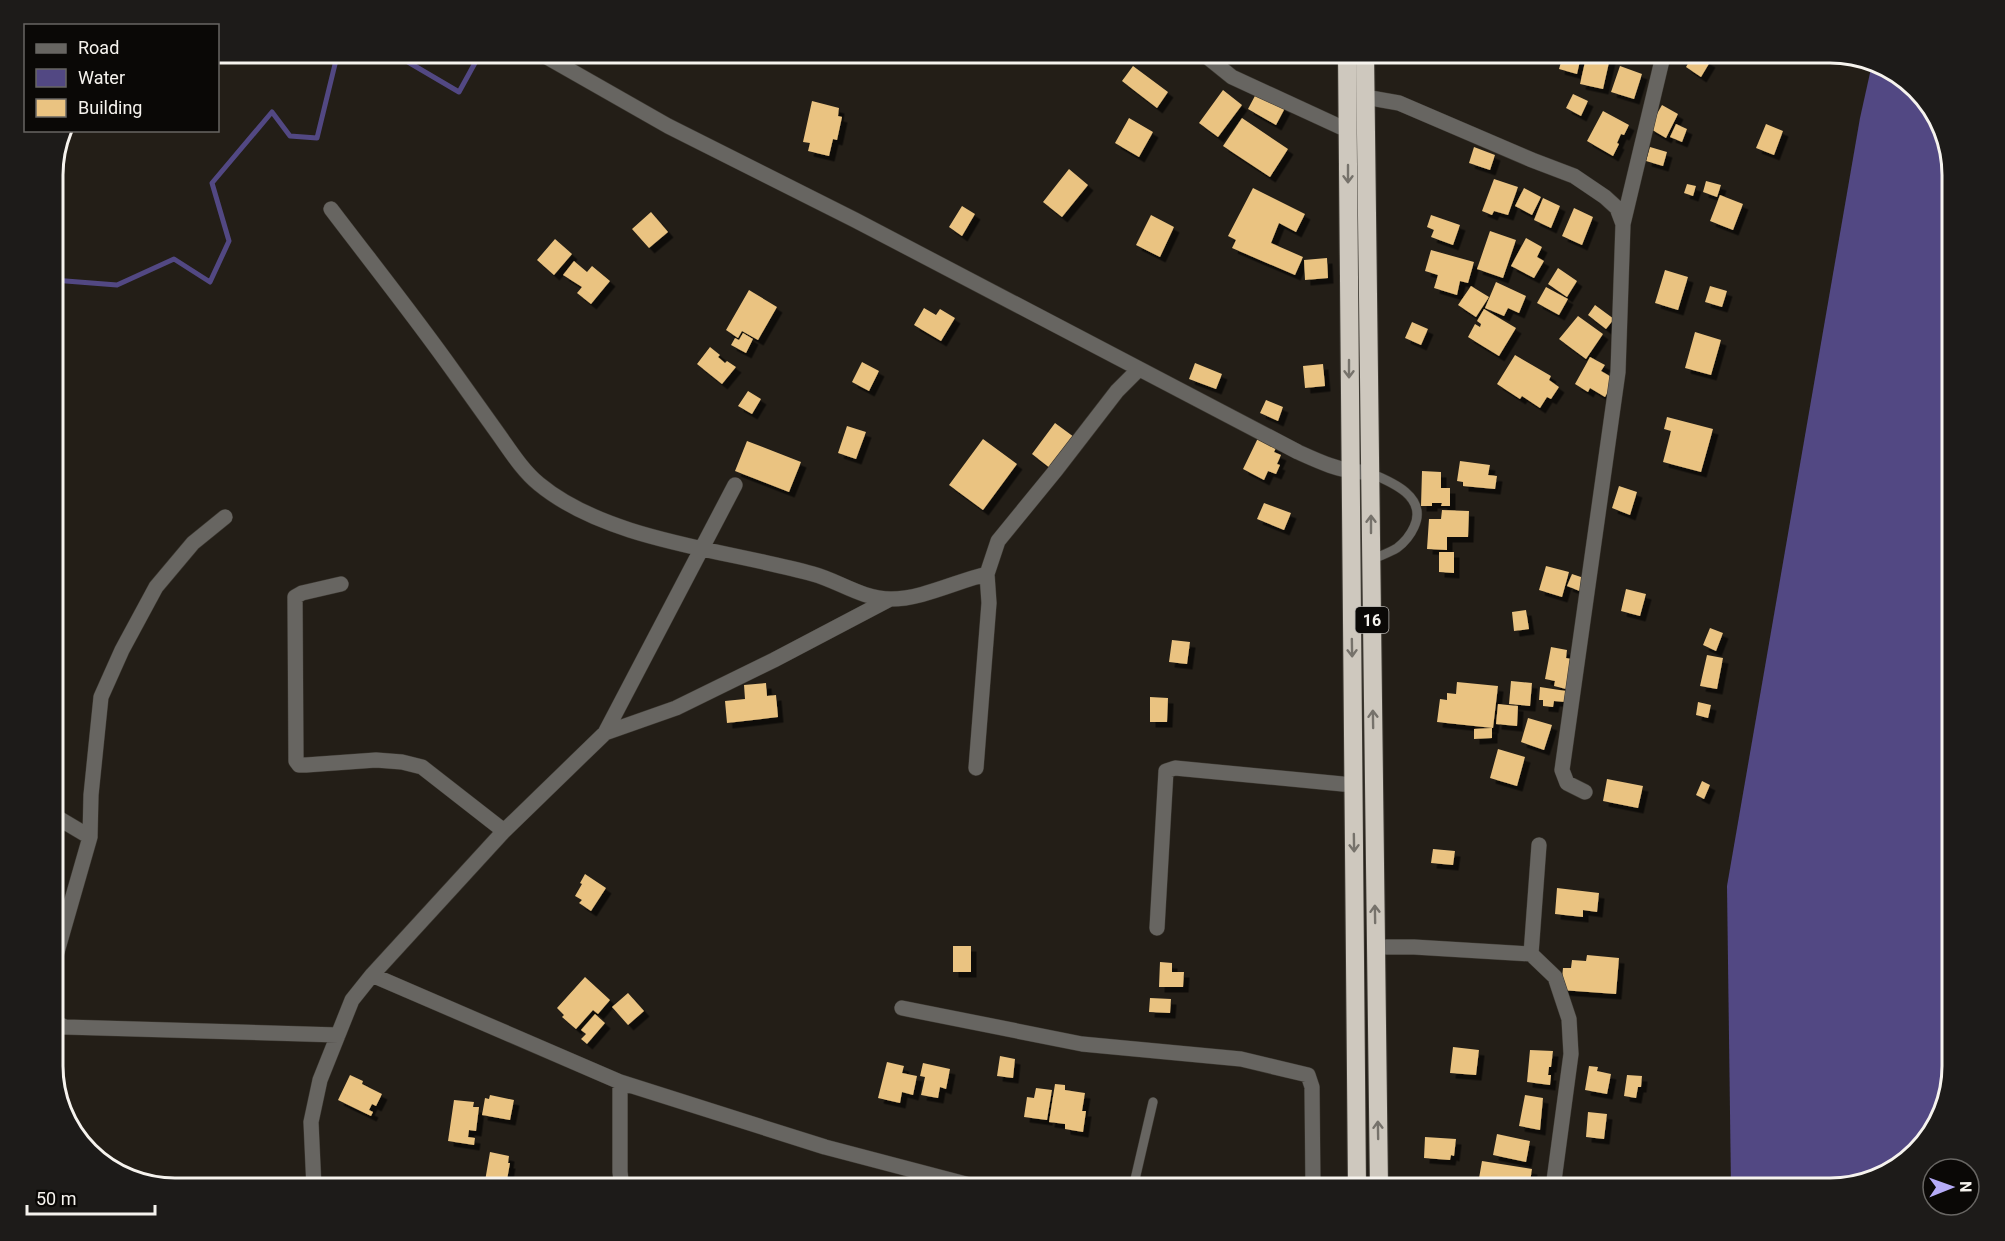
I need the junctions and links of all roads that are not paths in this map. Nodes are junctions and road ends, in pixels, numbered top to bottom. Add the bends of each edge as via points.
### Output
1 (557, 63) edge
2 (1215, 63) edge
3 (1347, 63) edge
4 (1365, 63) edge
5 (1661, 63) edge
6 (1365, 97) junction
7 (1347, 130) junction
8 (331, 209) dead end
9 (1623, 224) junction
10 (1139, 369) junction
11 (1350, 472) junction
12 (1370, 472) junction
13 (735, 485) dead end
14 (225, 517) dead end
15 (702, 549) junction
16 (1371, 560) junction
17 (987, 574) junction
18 (341, 584) dead end
19 (890, 599) junction
20 (605, 734) junction
21 (975, 768) dead end
22 (1353, 785) junction
23 (1585, 792) dead end
24 (63, 821) edge
25 (504, 831) junction
26 (90, 837) junction
27 (1539, 844) dead end
28 (1157, 928) dead end
29 (63, 931) edge
30 (1375, 947) junction
31 (1531, 954) junction
32 (372, 975) junction
33 (902, 1008) dead end
34 (63, 1026) edge
35 (338, 1035) junction
36 (620, 1082) junction
37 (1153, 1102) dead end
38 (314, 1178) edge
39 (621, 1178) edge
40 (943, 1178) edge
41 (1134, 1178) edge
42 (1313, 1178) edge
43 (1357, 1178) edge
44 (1378, 1178) edge
45 (1554, 1178) edge

1 - 10 street via 668,126
2 - 7 street via 1232,76
3 - 7 highway, 16
4 - 6 highway, 16
5 - 9 street
6 - 9 street via 1399,103 1574,176 1605,196 1617,208
6 - 12 highway, 16
7 -> 11 highway, 16
8 - 15 street via 538,484 573,508 624,528
9 - 23 street via 1618,372 1562,770 1567,783
10 - 11 street via 1298,453
10 - 17 street via 1117,391 998,541
11 - 12 street
11 -> 22 highway, 16
16 -> 12 highway, 16
12 - 16 lane via 1400,486 1416,503 1418,512 1409,538
13 - 15 street
14 - 26 street via 193,543 156,587 101,697
15 - 19 street via 815,575 858,593
15 - 20 street
30 -> 16 highway, 16
17 - 19 street via 922,594
17 - 21 street via 989,603
18 - 25 street via 295,597 296,761 306,765 376,760 422,767
19 - 20 street via 676,708
20 - 25 street
22 - 28 street via 1176,768 1166,771
22 -> 43 highway, 16
24 - 26 street
25 - 32 street
26 - 29 street
27 - 31 street
30 - 31 street
44 -> 30 highway, 16
31 - 45 street via 1555,977 1569,1019 1571,1054
32 - 35 street via 352,1000
32 - 36 street
33 - 42 street via 1082,1044 1241,1059 1308,1075 1312,1087
34 - 35 street
35 - 38 street via 320,1080 311,1122
36 - 39 street
36 - 40 street via 825,1147
37 - 41 lane

